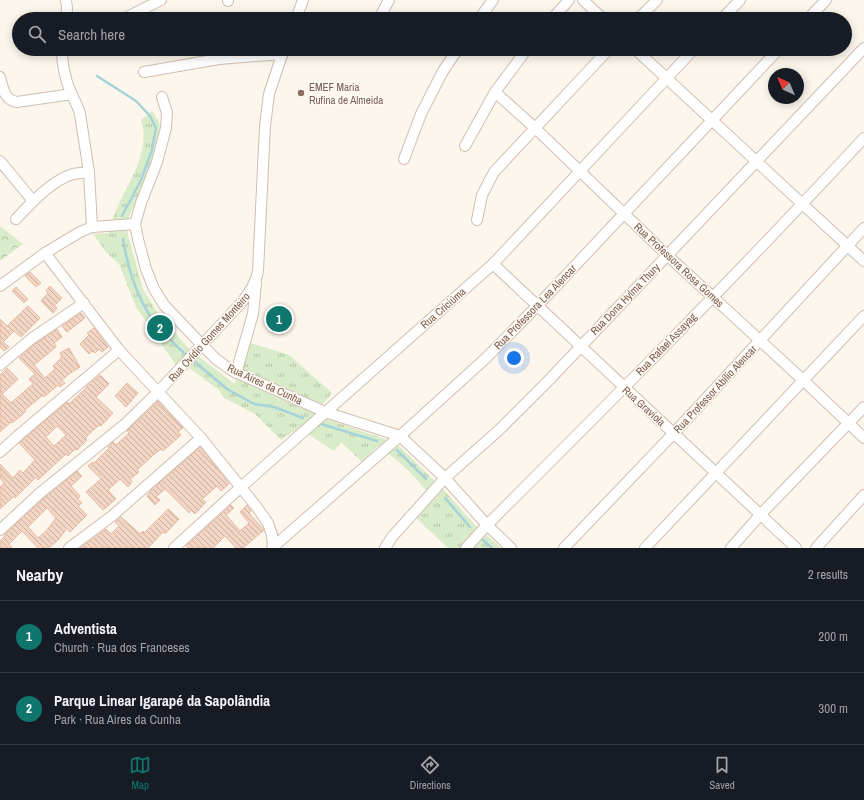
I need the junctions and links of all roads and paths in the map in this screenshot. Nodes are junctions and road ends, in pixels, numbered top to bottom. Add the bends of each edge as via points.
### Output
1 (66, 0) edge
2 (161, 0) edge
3 (303, 0) edge
4 (389, 0) edge
5 (493, 0) edge
6 (569, 0) edge
7 (583, 0) edge
8 (657, 0) edge
9 (740, 0) edge
10 (826, 0) edge
11 (67, 12) edge
12 (137, 12) edge
13 (299, 12) edge
14 (383, 12) edge
15 (484, 12) edge
16 (558, 12) edge
17 (596, 12) edge
18 (645, 12) edge
19 (729, 12) edge
20 (815, 12) edge
21 (864, 48) edge
22 (63, 56) edge
23 (243, 56) edge
24 (281, 56) edge
25 (453, 56) edge
26 (522, 56) edge
27 (602, 56) edge
28 (642, 56) edge
29 (687, 56) edge
30 (772, 56) edge
31 (144, 72) dead end
32 (0, 77) edge
33 (666, 78) junction
34 (495, 92) junction
35 (72, 94) junction
36 (162, 97) dead end
37 (712, 120) junction
38 (534, 127) junction
39 (864, 138) edge
40 (465, 146) dead end
41 (404, 159) dead end
42 (0, 161) edge
43 (756, 162) junction
44 (580, 171) junction
45 (89, 172) junction
46 (33, 201) junction
47 (802, 205) junction
48 (623, 214) junction
49 (16, 219) dead end
50 (477, 220) dead end
51 (135, 224) junction
52 (92, 227) junction
53 (864, 228) edge
54 (848, 246) junction
55 (45, 253) junction
56 (668, 255) junction
57 (864, 261) edge
58 (493, 264) junction
59 (256, 280) junction
60 (0, 286) edge
61 (713, 297) junction
62 (84, 303) junction
63 (538, 305) junction
64 (864, 316) edge
65 (760, 340) junction
66 (202, 345) junction
67 (581, 346) junction
68 (119, 350) junction
69 (0, 365) edge
70 (236, 373) junction
71 (803, 380) junction
72 (624, 388) junction
73 (158, 392) junction
74 (864, 407) edge
75 (325, 412) junction
76 (849, 423) junction
77 (674, 433) junction
78 (400, 436) junction
79 (201, 438) junction
80 (864, 438) edge
81 (0, 452) edge
82 (716, 474) junction
83 (445, 478) junction
84 (241, 487) junction
85 (864, 495) edge
86 (761, 514) junction
87 (487, 525) junction
88 (0, 530) edge
89 (69, 548) edge
90 (174, 548) edge
91 (273, 548) edge
92 (385, 548) edge
93 (466, 548) edge
94 (511, 548) edge
95 (564, 548) edge
96 (645, 548) edge
97 (731, 548) edge
98 (796, 548) edge
99 (816, 548) edge

1 - 11 street
2 - 12 street
3 - 13 street
4 - 14 street
5 - 15 street
6 - 16 street
7 - 17 street
8 - 18 street
9 - 19 street
10 - 20 street
21 - 43 street, Rua Dona Hylma Thury
22 - 35 street via 64,72
23 - 31 street
24 - 59 street, Rua Ovídio Gomes Monteiro via 268,94
25 - 41 street via 421,114
26 - 34 street
27 - 38 street
28 - 33 street
29 - 33 street, Rua Criciúma
30 - 37 street, Rua Professora Lea Alencar
32 - 35 street via 5,96 12,101
33 - 37 street
33 - 44 street, Rua Criciúma
34 - 38 street, Rua Professora Rosa Gomes
34 - 40 street
35 - 45 street via 80,114
36 - 51 street, Rua Aires da Cunha via 167,113 166,128
37 - 43 street
37 - 48 street, Rua Professora Lea Alencar
38 - 44 street, Rua Professora Rosa Gomes
38 - 50 street via 494,172 482,195
39 - 47 street, Rua Rafael Assayag
42 - 46 street
43 - 47 street
43 - 56 street, Rua Dona Hylma Thury
44 - 48 street, Rua Professora Rosa Gomes
44 - 58 street, Rua Criciúma
45 - 46 street via 72,175 49,187
45 - 52 street
46 - 49 street
47 - 54 street
47 - 61 street, Rua Rafael Assayag
48 - 56 street, Rua Professora Rosa Gomes
48 - 63 street, Rua Professora Lea Alencar
51 - 52 street
51 - 66 street, Rua Aires da Cunha via 146,269 154,289 164,304
52 - 55 street
53 - 54 street, Rua Professor Abílio Alencar
54 - 57 street
54 - 65 street, Rua Professor Abílio Alencar
55 - 60 street
55 - 62 street
56 - 61 street, Rua Professora Rosa Gomes
56 - 67 street, Rua Dona Hylma Thury
58 - 63 street, Rua Graviola
58 - 75 street, Rua Criciúma
59 - 66 street, Rua Ovídio Gomes Monteiro via 242,302
59 - 70 street via 253,314
61 - 65 street, Rua Professora Rosa Gomes
61 - 72 street, Rua Rafael Assayag
62 - 68 street
62 - 69 street via 31,339
63 - 67 street, Rua Graviola
63 - 78 street, Rua Professora Lea Alencar via 486,358
64 - 71 street
65 - 71 street, Rua Professora Rosa Gomes
65 - 77 street, Rua Professor Abílio Alencar
66 - 70 street, Rua Aires da Cunha
66 - 73 street, Rua Ovídio Gomes Monteiro
67 - 72 street, Rua Graviola
67 - 83 street, Rua Dona Hylma Thury via 499,430
68 - 73 street
68 - 81 street
70 - 75 street, Rua Aires da Cunha
71 - 76 street, Rua Professora Rosa Gomes
71 - 82 street
72 - 77 street, Rua Graviola
72 - 87 street, Rua Rafael Assayag
73 - 79 street
73 - 88 street, Rua Ovídio Gomes Monteiro via 124,425 40,493
74 - 76 street
75 - 78 street, Rua Aires da Cunha
75 - 84 street, Rua Criciúma
76 - 80 street, Rua Professora Rosa Gomes
76 - 86 street
77 - 82 street, Rua Graviola
77 - 95 street, Rua Professor Abílio Alencar
78 - 83 street, Rua Aires da Cunha
78 - 91 street, Rua Professora Lea Alencar
79 - 84 street
79 - 89 street via 112,516
82 - 86 street, Rua Graviola
82 - 96 street
83 - 87 street, Rua Aires da Cunha
83 - 92 street, Rua Dona Hylma Thury
84 - 90 street, Rua Criciúma
84 - 91 street via 268,523
85 - 99 street
86 - 97 street
86 - 98 street, Rua Graviola
87 - 93 street, Rua Rafael Assayag
87 - 94 street, Rua Aires da Cunha

